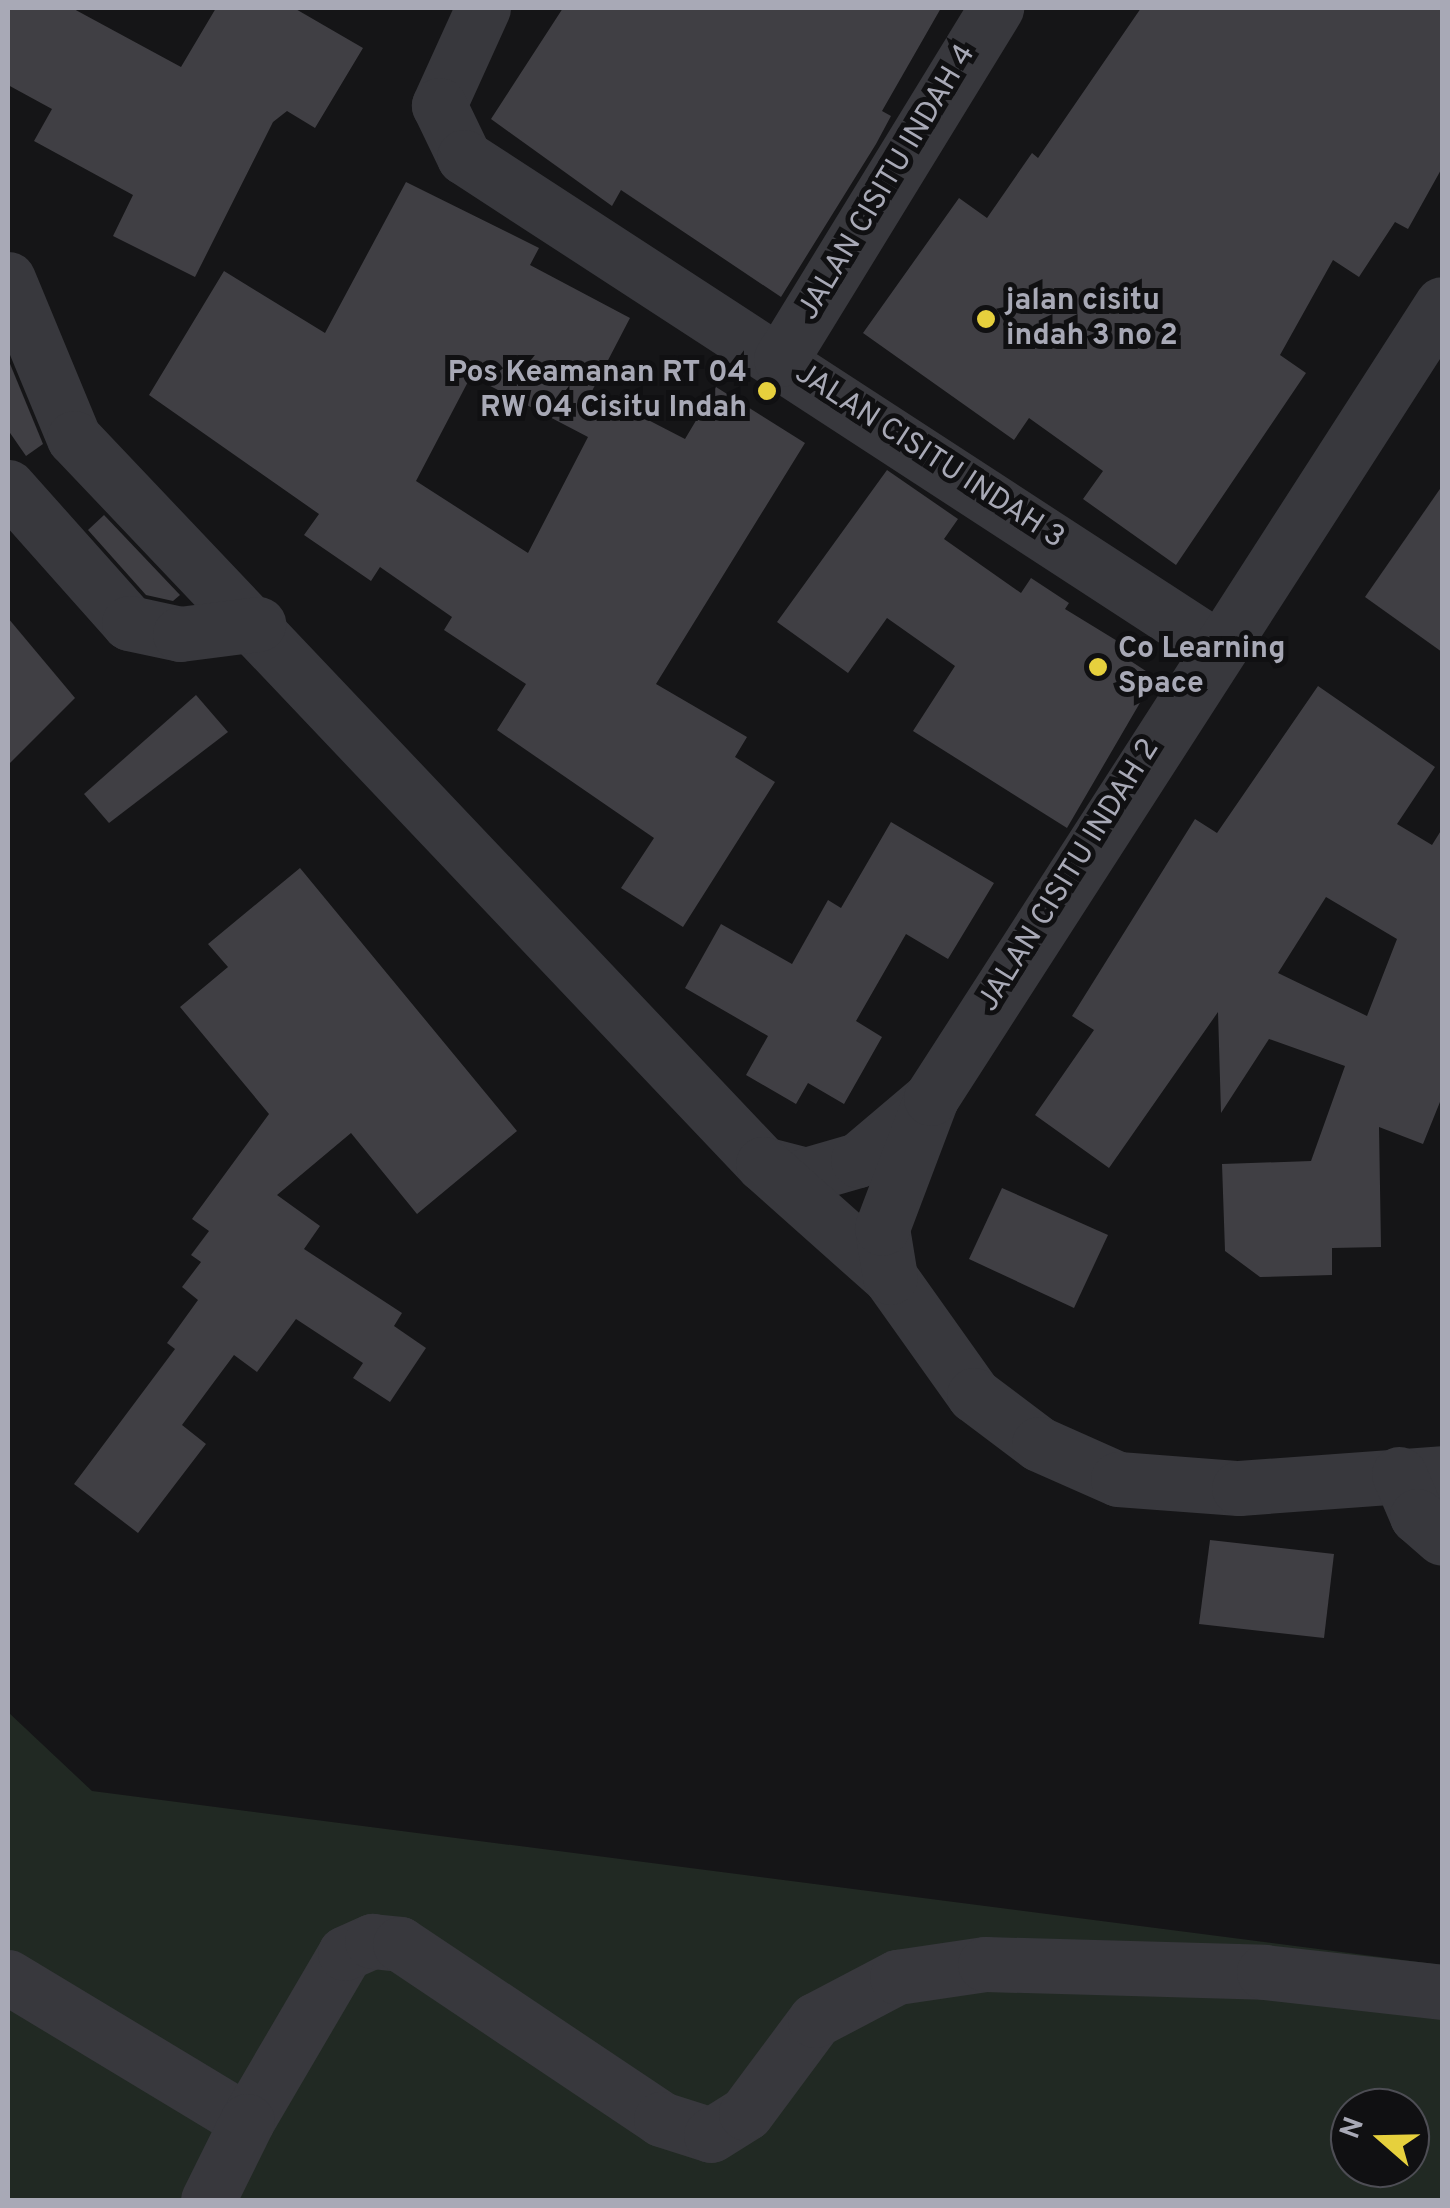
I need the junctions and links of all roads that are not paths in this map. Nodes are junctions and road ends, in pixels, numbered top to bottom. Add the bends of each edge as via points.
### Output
1 (483, 8) edge
2 (996, 8) edge
3 (8, 279) edge
4 (1442, 304) edge
5 (780, 360) junction
6 (8, 487) edge
7 (258, 624) junction
8 (1215, 646) junction
9 (931, 1098) junction
10 (763, 1164) junction
11 (890, 1277) junction
12 (1421, 1474) edge
13 (1442, 1538) edge
14 (8, 1976) edge
15 (1442, 1992) edge
16 (248, 2121) junction
17 (208, 2200) edge

1 - 5 street, JALAN CISITU INDAH 3 via 446,75 438,105 464,157
2 - 5 street, JALAN CISITU INDAH 4
3 - 7 street via 74,438
4 - 8 street, JALAN CISITU INDAH 2
5 - 8 street, JALAN CISITU INDAH 3
6 - 7 street via 129,623 180,634
7 - 10 street
8 - 9 street, JALAN CISITU INDAH 2
9 - 10 street via 858,1160 806,1175
9 - 11 street via 882,1228
10 - 11 street
11 - 12 street via 974,1395 1039,1444 1118,1479 1239,1488
12 - 13 street via 1418,1516
14 - 16 street
15 - 16 street via 1264,1972 1025,1965 897,1977 815,2020 746,2113 711,2135 660,2118 400,1944 372,1941 345,1953
16 - 17 street

